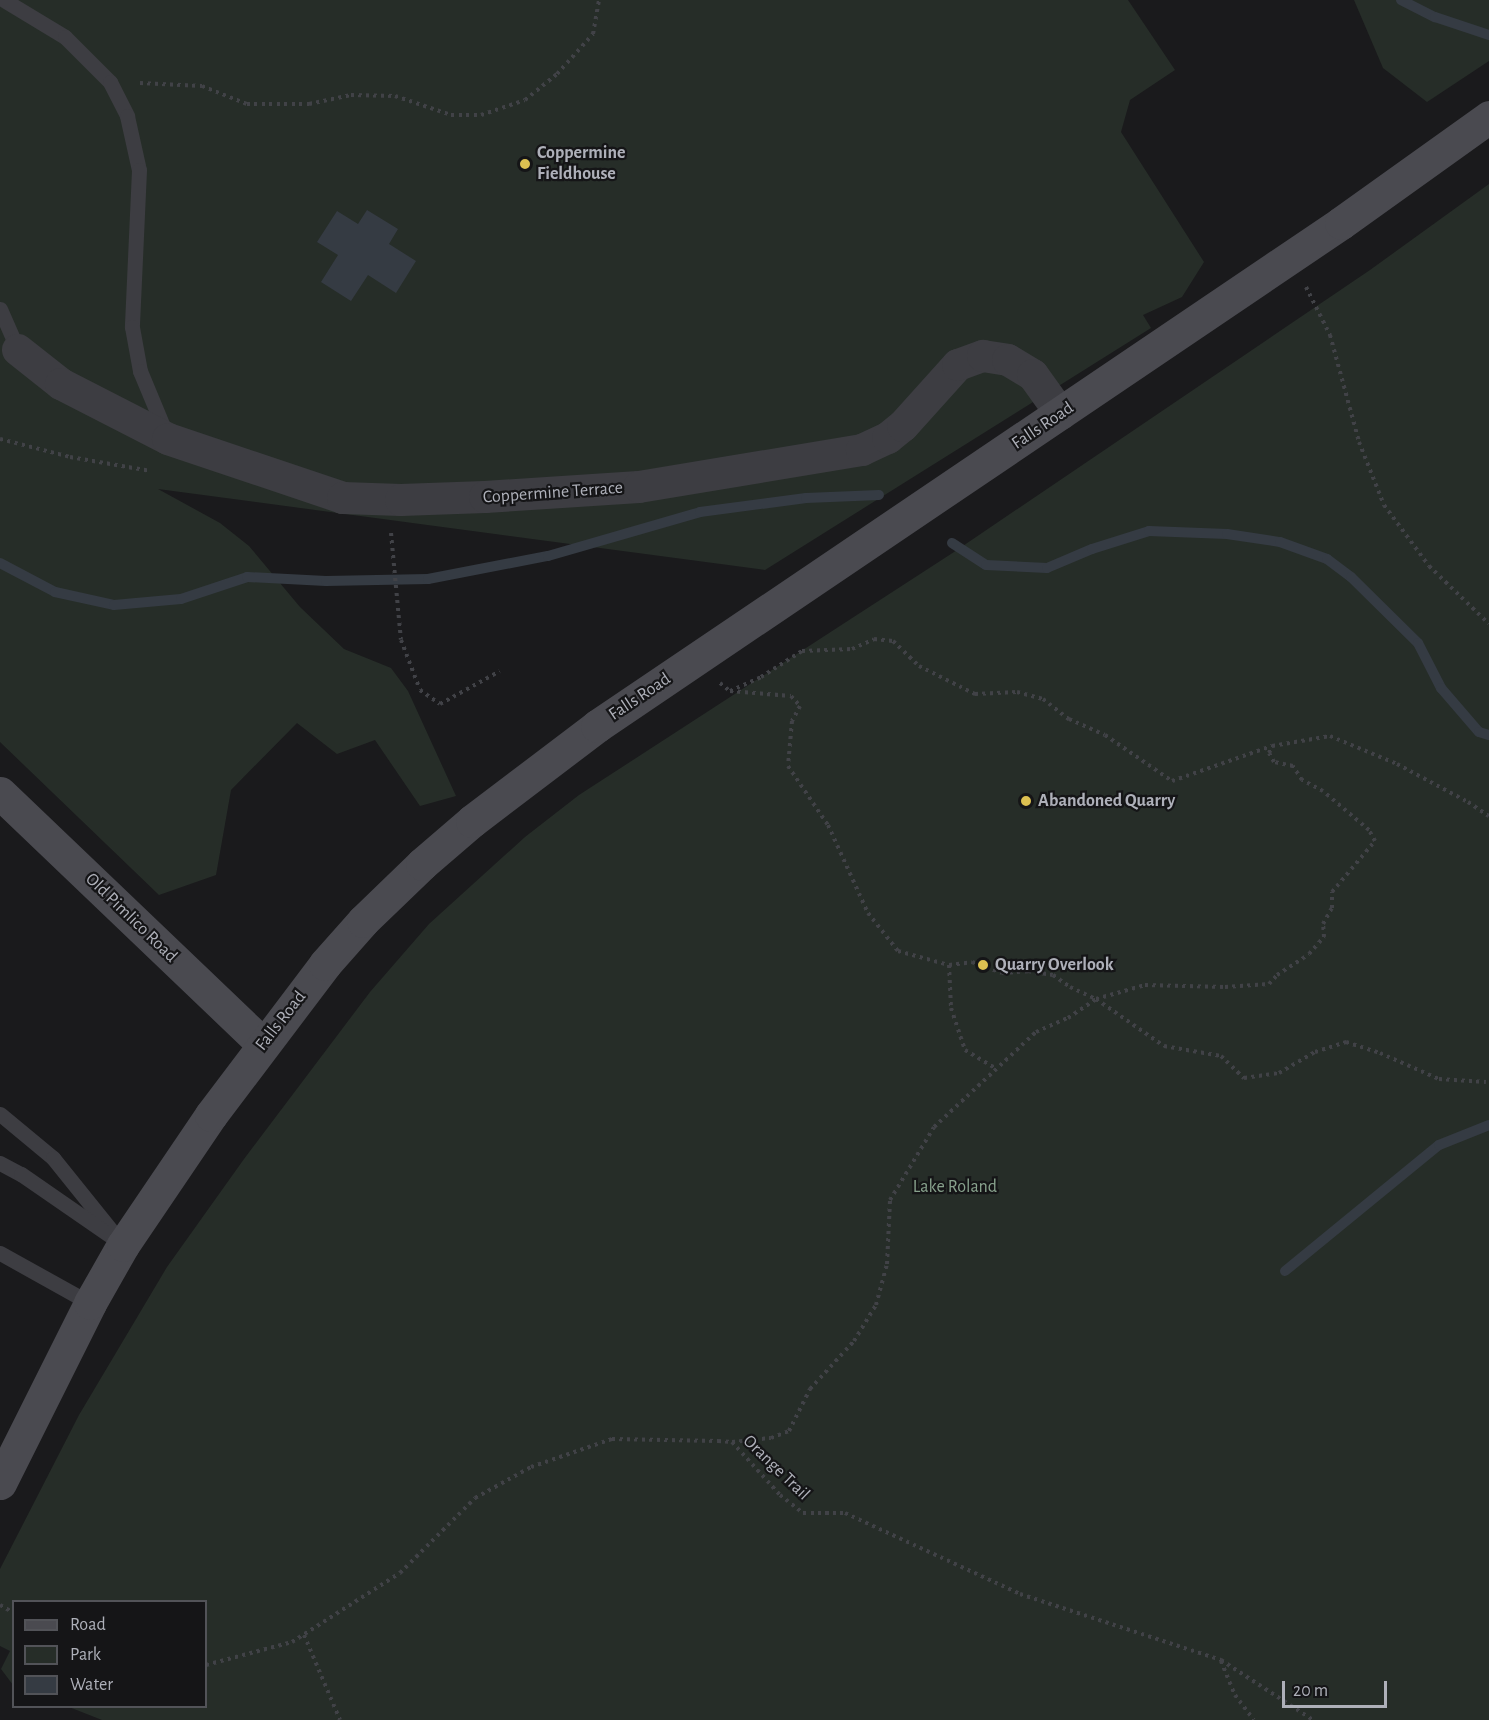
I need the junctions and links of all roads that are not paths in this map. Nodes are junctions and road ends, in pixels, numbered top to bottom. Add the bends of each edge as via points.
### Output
1 (4, 0) edge
2 (1489, 117) edge
3 (0, 309) edge
4 (9, 345) edge
5 (1061, 414) junction
6 (168, 439) junction
7 (0, 793) edge
8 (263, 1044) junction
9 (0, 1114) edge
10 (0, 1163) edge
11 (123, 1245) junction
12 (0, 1253) edge
13 (90, 1303) junction
14 (3, 1471) edge

1 - 6 lane via 65,37 110,82 127,116 139,170 132,327 140,370
2 - 5 main road, Falls Road
3 - 4 lane
4 - 6 street, Coppermine Terrace via 61,384
5 - 6 street, Coppermine Terrace via 1033,375 1008,360 983,356 958,365 903,426 862,450 639,487 401,500 344,498
5 - 8 main road, Falls Road via 625,707 534,774 422,864 363,921
7 - 8 main road, Old Pimlico Road
8 - 11 main road, Falls Road
9 - 11 lane via 52,1158
10 - 11 lane
11 - 13 main road, Falls Road
12 - 13 lane
13 - 14 main road, Falls Road

